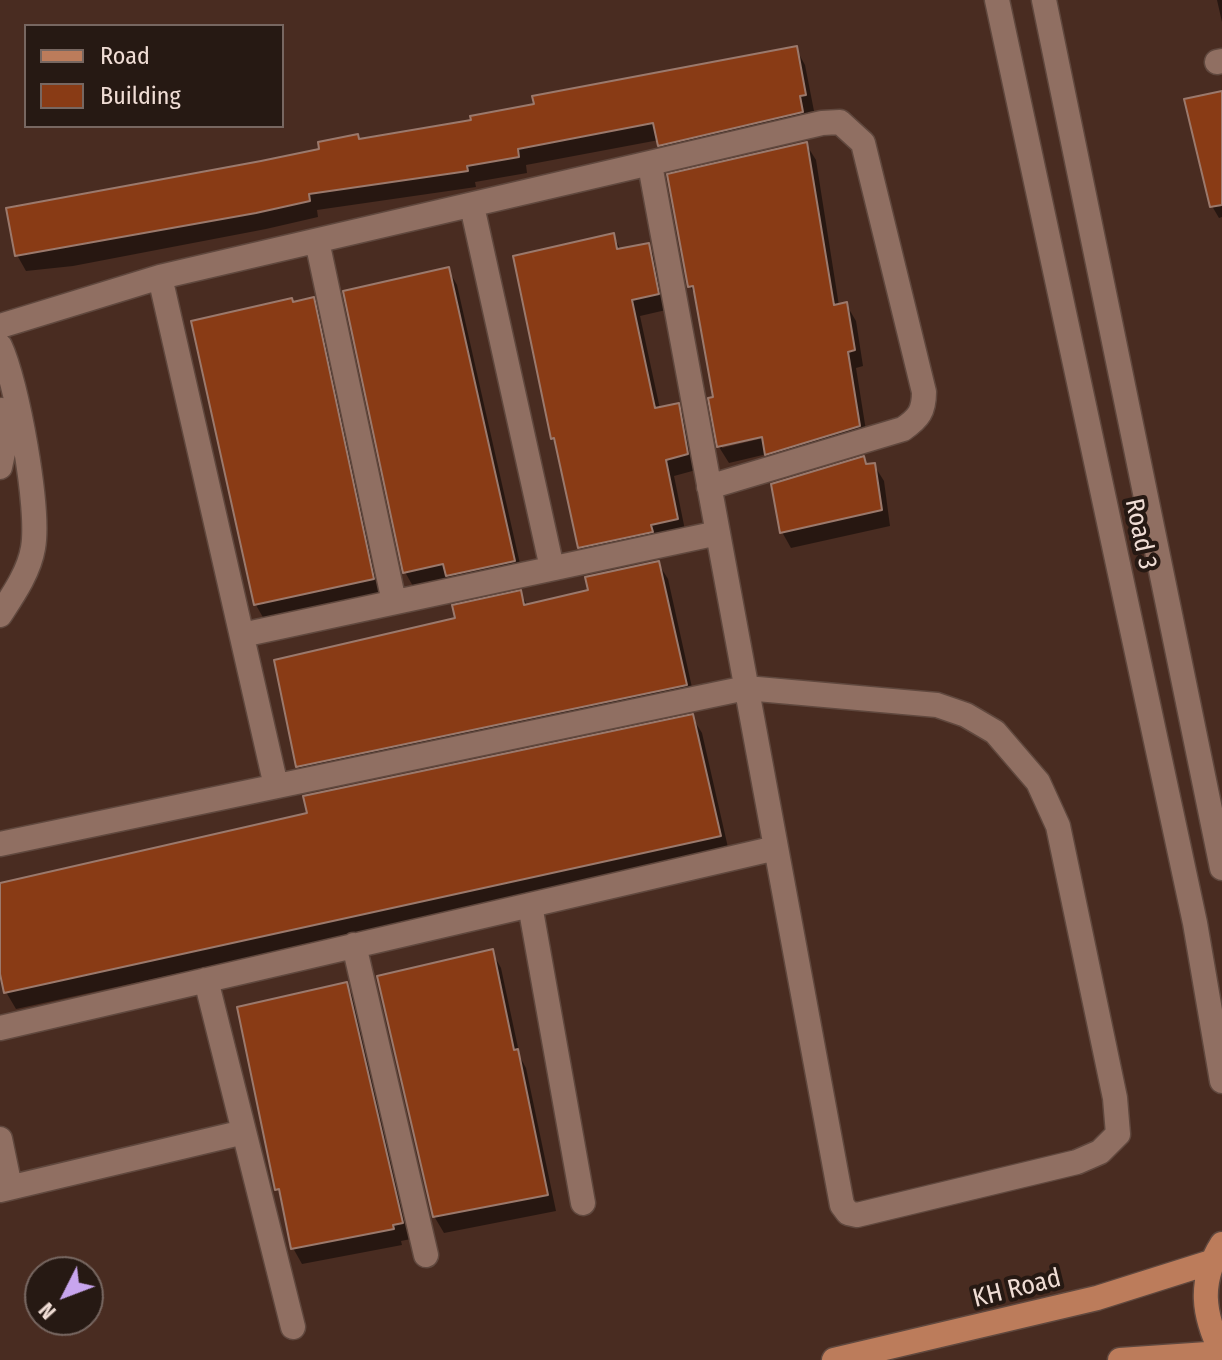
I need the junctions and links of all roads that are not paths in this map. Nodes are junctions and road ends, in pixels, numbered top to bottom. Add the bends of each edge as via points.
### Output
1 (997, 0) edge
2 (1044, 0) edge
3 (650, 165) junction
4 (472, 206) junction
5 (317, 241) junction
6 (160, 277) junction
7 (0, 326) edge
8 (0, 346) edge
9 (0, 394) edge
10 (0, 467) edge
11 (709, 487) junction
12 (718, 533) junction
13 (552, 568) junction
14 (394, 602) junction
15 (0, 615) edge
16 (242, 635) junction
17 (746, 688) junction
18 (276, 786) junction
19 (0, 844) edge
20 (776, 848) junction
21 (1222, 868) edge
22 (530, 905) junction
23 (354, 945) junction
24 (206, 980) junction
25 (0, 1028) edge
26 (1222, 1081) edge
27 (244, 1132) junction
28 (0, 1139) edge
29 (5, 1189) edge
30 (583, 1203) dead end
31 (1216, 1253) edge
32 (426, 1255) dead end
33 (293, 1327) dead end
34 (1222, 1353) edge
35 (834, 1360) edge
36 (1120, 1360) edge

1 - 26 street, Road 3 via 1195,923
2 - 21 street, Road 3
3 - 4 street
3 - 11 street
3 - 11 street via 822,123 840,122 852,130 863,143 924,392 924,408 903,429
4 - 5 street
4 - 13 street
5 - 6 street
5 - 14 street
6 - 7 street
6 - 16 street
8 - 15 street via 29,477 33,548 22,580
9 - 10 street via 6,439
11 - 12 street
12 - 13 street
12 - 17 street
13 - 14 street
14 - 16 street
16 - 18 street
17 - 18 street
17 - 20 street
17 - 20 street via 937,705 995,732 1038,782 1058,826 1118,1134 1100,1152 1077,1162 897,1208 848,1213 842,1205
18 - 19 street
20 - 22 street
22 - 23 street
22 - 30 street
23 - 24 street
23 - 32 street
24 - 25 street
24 - 27 street
27 - 29 street
27 - 33 street
28 - 29 street
31 - 34 main road via 1204,1293 1208,1325
31 - 35 main road, KH Road via 1097,1298
34 - 36 main road

